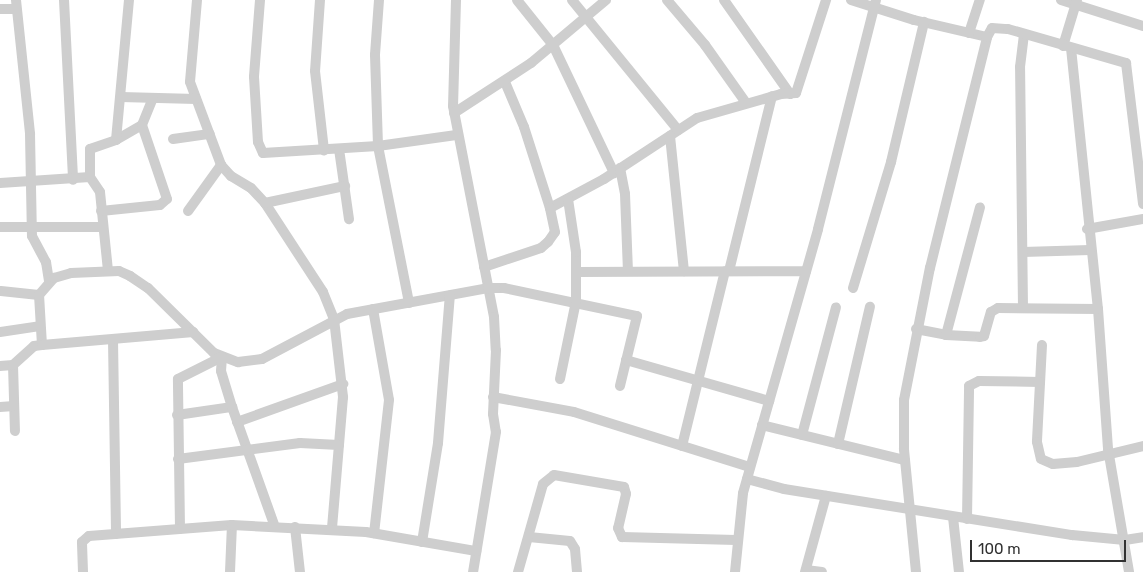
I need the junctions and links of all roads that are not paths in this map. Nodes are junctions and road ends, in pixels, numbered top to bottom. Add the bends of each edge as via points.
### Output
1 (64, 0) edge
2 (129, 0) edge
3 (197, 0) edge
4 (260, 0) edge
5 (320, 0) edge
6 (379, 0) edge
7 (456, 0) edge
8 (517, 0) edge
9 (572, 0) edge
10 (606, 0) edge
11 (666, 0) edge
12 (724, 0) edge
13 (826, 0) edge
14 (851, 0) edge
15 (980, 0) edge
16 (1061, 0) edge
17 (1076, 2) edge
18 (16, 4) edge
19 (875, 4) edge
20 (0, 10) edge
21 (588, 16) junction
22 (924, 22) junction
23 (1143, 26) edge
24 (969, 33) junction
25 (1024, 34) junction
26 (987, 37) junction
27 (552, 45) junction
28 (1067, 47) junction
29 (505, 82) junction
30 (790, 94) junction
31 (772, 96) junction
32 (121, 97) junction
33 (153, 98) junction
34 (196, 99) junction
35 (746, 103) junction
36 (454, 113) junction
37 (142, 125) junction
38 (678, 130) junction
39 (210, 134) junction
40 (456, 134) junction
41 (670, 136) junction
42 (172, 139) dead end
43 (116, 140) junction
44 (378, 146) junction
45 (340, 149) junction
46 (324, 150) junction
47 (222, 166) junction
48 (617, 171) junction
49 (90, 177) junction
50 (73, 180) junction
51 (32, 182) junction
52 (0, 183) edge
53 (345, 186) junction
54 (568, 199) junction
55 (265, 203) junction
56 (1143, 204) edge
57 (980, 207) dead end
58 (550, 208) junction
59 (102, 211) junction
60 (188, 211) dead end
61 (349, 219) dead end
62 (1143, 219) edge
63 (0, 227) edge
64 (103, 227) junction
65 (31, 229) junction
66 (1087, 229) junction
67 (1090, 250) junction
68 (1023, 252) junction
69 (484, 267) junction
70 (108, 271) junction
71 (628, 271) junction
72 (684, 271) junction
73 (727, 271) junction
74 (576, 272) junction
75 (806, 272) junction
76 (49, 282) junction
77 (488, 288) junction
78 (854, 288) dead end
79 (1, 291) edge
80 (39, 295) junction
81 (450, 295) junction
82 (576, 302) junction
83 (409, 303) junction
84 (836, 307) dead end
85 (870, 307) dead end
86 (1023, 308) junction
87 (373, 309) junction
88 (1098, 309) junction
89 (334, 319) junction
90 (40, 326) junction
91 (916, 329) junction
92 (0, 332) edge
93 (193, 332) junction
94 (946, 336) junction
95 (113, 340) junction
96 (42, 345) junction
97 (1042, 345) dead end
98 (222, 357) junction
99 (626, 360) junction
100 (13, 365) junction
101 (0, 366) edge
102 (560, 379) dead end
103 (699, 381) junction
104 (1040, 382) junction
105 (343, 384) junction
106 (620, 386) dead end
107 (493, 397) junction
108 (769, 401) junction
109 (14, 406) junction
110 (0, 407) edge
111 (232, 407) junction
112 (177, 415) junction
113 (237, 422) junction
114 (762, 425) junction
115 (15, 431) dead end
116 (802, 435) junction
117 (838, 444) junction
118 (340, 445) junction
119 (682, 446) junction
120 (1143, 446) edge
121 (249, 449) junction
122 (1109, 455) junction
123 (178, 459) junction
124 (905, 460) junction
125 (750, 467) junction
126 (747, 479) junction
127 (826, 496) junction
128 (910, 509) junction
129 (953, 517) junction
130 (967, 519) junction
131 (232, 525) junction
132 (275, 527) junction
133 (295, 528) junction
134 (180, 529) junction
135 (332, 529) junction
136 (116, 534) junction
137 (374, 534) junction
138 (528, 537) junction
139 (1143, 537) edge
140 (736, 540) junction
141 (1125, 540) junction
142 (422, 542) junction
143 (476, 551) junction
144 (806, 571) edge
145 (84, 572) edge
146 (230, 572) edge
147 (300, 572) edge
148 (473, 572) edge
149 (518, 572) edge
150 (577, 572) edge
151 (735, 572) edge
152 (822, 572) edge
153 (916, 572) edge
154 (959, 572) edge
155 (1129, 572) edge

1 - 50 street
2 - 32 street
3 - 34 street via 190,82
4 - 46 street via 254,76 259,149 270,154
5 - 46 street via 315,71
6 - 44 street via 375,55
7 - 36 street
8 - 27 street
9 - 21 street
10 - 21 street
11 - 35 street via 705,45
12 - 30 street
13 - 30 street via 800,87
14 - 19 street
15 - 24 street
16 - 17 street
17 - 23 street
17 - 28 street
18 - 20 street
18 - 51 street
19 - 22 street
19 - 75 street
21 - 27 street
21 - 38 street
22 - 24 street
22 - 78 street via 891,162
24 - 26 street
25 - 26 street via 996,26
25 - 28 street
25 - 68 street via 1020,67
26 - 91 street
27 - 29 street
27 - 48 street
28 - 56 street via 1126,63
28 - 66 street
29 - 36 street
29 - 58 street via 524,127
30 - 31 street
31 - 35 street
31 - 73 street
32 - 33 street
32 - 43 street
33 - 34 street
33 - 37 street
34 - 39 street
35 - 38 street via 697,118
36 - 40 street
37 - 43 street
37 - 59 street via 167,199 160,205
38 - 41 street
39 - 42 street
39 - 47 street
40 - 44 street
40 - 69 street
41 - 48 street
41 - 72 street
43 - 49 street via 90,149
44 - 45 street
44 - 83 street
45 - 46 street
45 - 53 street
47 - 55 street
47 - 60 street
48 - 54 street
48 - 71 street via 625,194
49 - 50 street
49 - 59 street via 98,187
50 - 51 street
51 - 52 street
51 - 65 street
53 - 55 street
53 - 61 street
54 - 58 street
54 - 74 street
55 - 89 street via 323,292
57 - 94 street
58 - 69 street via 555,232 548,242 541,248
59 - 64 street
62 - 66 street
63 - 65 street via 15,225
64 - 65 street
64 - 70 street
65 - 76 street via 32,241 46,262
66 - 67 street
67 - 68 street
67 - 88 street
68 - 86 street
69 - 77 street
70 - 76 street via 71,273
70 - 93 street via 120,271 148,288
71 - 72 street
71 - 74 street
72 - 73 street
73 - 75 street
73 - 103 street
74 - 82 street
75 - 108 street
76 - 80 street
77 - 81 street
77 - 82 street via 526,291
77 - 107 street via 494,318
79 - 80 street
80 - 90 street
81 - 83 street
81 - 142 street via 438,443
82 - 99 street via 637,316
82 - 102 street
83 - 87 street
84 - 116 street
85 - 117 street
86 - 88 street
86 - 94 street via 994,309 984,336
87 - 89 street
87 - 137 street via 389,400
88 - 122 street
89 - 98 street via 262,359 238,362
89 - 105 street
90 - 92 street
90 - 96 street
91 - 94 street
91 - 124 street via 904,400
93 - 95 street
93 - 98 street
95 - 96 street
95 - 136 street
96 - 100 street via 34,346
97 - 104 street
98 - 111 street via 221,371
98 - 112 street via 178,379
99 - 103 street
99 - 106 street
100 - 101 street
100 - 109 street
103 - 108 street
103 - 119 street
104 - 122 street via 1037,442 1041,458 1053,464
104 - 130 street via 979,381 969,386
105 - 113 street
105 - 118 street
107 - 119 street via 574,412
107 - 143 street via 496,432
108 - 114 street
109 - 110 street
109 - 115 street
111 - 112 street
111 - 113 street
112 - 123 street
113 - 121 street
114 - 116 street
114 - 125 street
116 - 117 street
117 - 124 street
118 - 121 street via 310,442
118 - 135 street
119 - 125 street
120 - 122 street
121 - 123 street
121 - 132 street
122 - 141 street
123 - 134 street
124 - 128 street
125 - 126 street
126 - 127 street
126 - 140 street
127 - 128 street
127 - 144 street
128 - 129 street
128 - 153 street
129 - 130 street
129 - 154 street
130 - 141 street
131 - 132 street
131 - 134 street
131 - 146 street
132 - 133 street
133 - 135 street
133 - 147 street
134 - 136 street
135 - 137 street
136 - 145 street via 85,538 81,547
137 - 142 street
138 - 140 street via 543,484 554,475 624,487 626,494 618,528 622,537
138 - 149 street
138 - 150 street via 570,541
139 - 141 street
140 - 151 street
141 - 155 street
142 - 143 street
143 - 148 street
144 - 152 street

